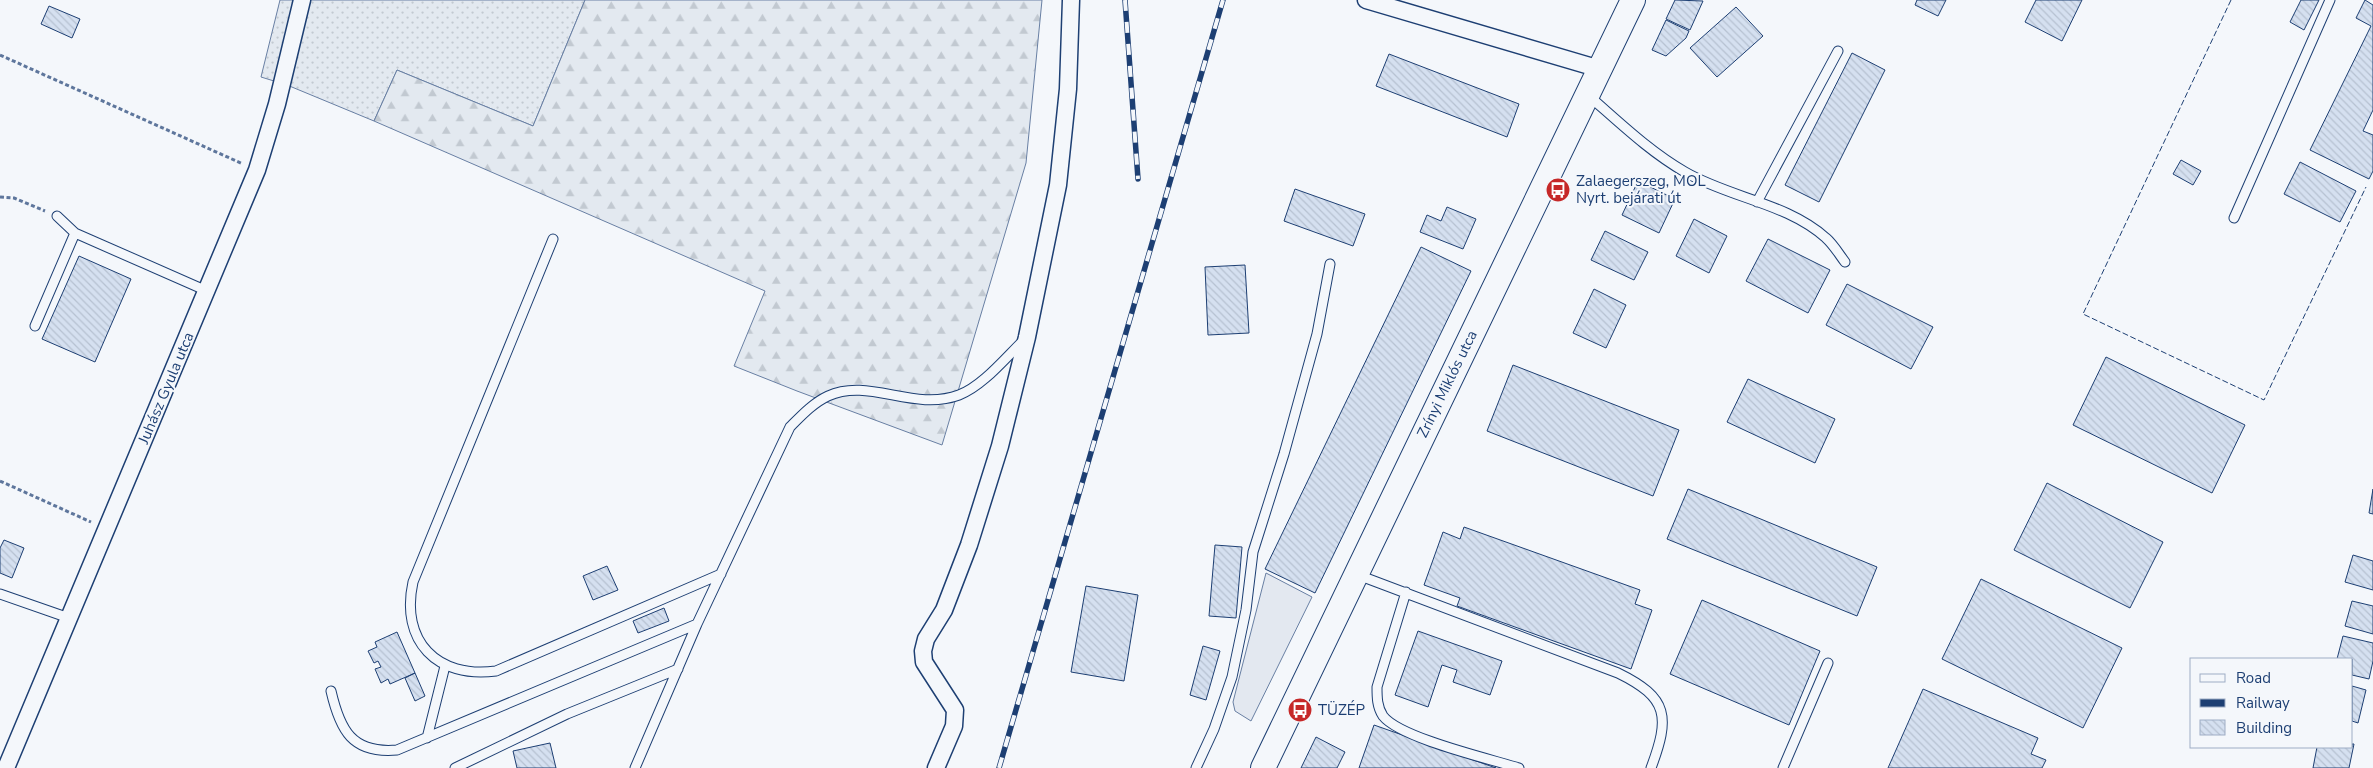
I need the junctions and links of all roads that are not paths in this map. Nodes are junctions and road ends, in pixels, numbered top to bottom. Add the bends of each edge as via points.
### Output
1 (302, 0) edge
2 (1071, 0) edge
3 (1366, 0) edge
4 (1633, 0) edge
5 (2330, 0) edge
6 (1838, 51) dead end
7 (1600, 69) junction
8 (1587, 94) junction
9 (1757, 202) junction
10 (57, 216) road end
11 (2234, 218) dead end
12 (75, 233) junction
13 (553, 239) dead end
14 (1845, 262) dead end
15 (1330, 264) dead end
16 (206, 291) junction
17 (35, 326) dead end
18 (1026, 337) junction
19 (721, 574) junction
20 (1356, 574) junction
21 (1406, 592) junction
22 (0, 594) edge
23 (69, 618) junction
24 (697, 624) junction
25 (1828, 663) dead end
26 (445, 666) junction
27 (678, 669) junction
28 (331, 691) dead end
29 (427, 738) junction
30 (6, 768) edge
31 (455, 768) edge
32 (635, 768) edge
33 (936, 768) edge
34 (1196, 768) edge
35 (1263, 768) edge
36 (1520, 768) edge
37 (1651, 768) edge
38 (1783, 768) edge

1 - 16 street, Juhász Gyula utca via 257,170
2 - 18 street via 1068,89 1058,185
3 - 7 street
4 - 7 main road, Zrínyi Miklós utca
5 - 11 lane
6 - 9 lane
7 - 8 main road, Zrínyi Miklós utca
8 - 9 lane via 1638,138 1684,171
8 - 20 main road, Zrínyi Miklós utca
9 - 14 lane via 1809,225 1828,239
10 - 12 lane
12 - 16 lane
12 - 17 lane
13 - 26 lane via 413,582 412,624 426,649
15 - 34 lane via 1314,343 1253,552 1246,610 1232,677
16 - 23 street, Juhász Gyula utca
18 - 19 lane via 982,382 959,395 932,401 864,390 844,391 814,405 790,427
18 - 33 street via 1000,446 969,545 944,610 926,640 923,652 924,662 955,710 954,726
19 - 24 lane
19 - 26 lane via 496,671 468,673
20 - 21 lane
20 - 35 main road, Zrínyi Miklós utca
21 - 36 lane via 1377,687 1377,701 1383,716 1408,733
21 - 37 lane via 1642,684 1658,702 1664,717 1661,739
22 - 23 lane
23 - 30 street, Juhász Gyula utca
24 - 27 lane
24 - 29 lane
25 - 38 lane
26 - 29 lane
27 - 31 lane via 567,714
27 - 32 lane
28 - 29 lane via 342,728 358,744 387,751

